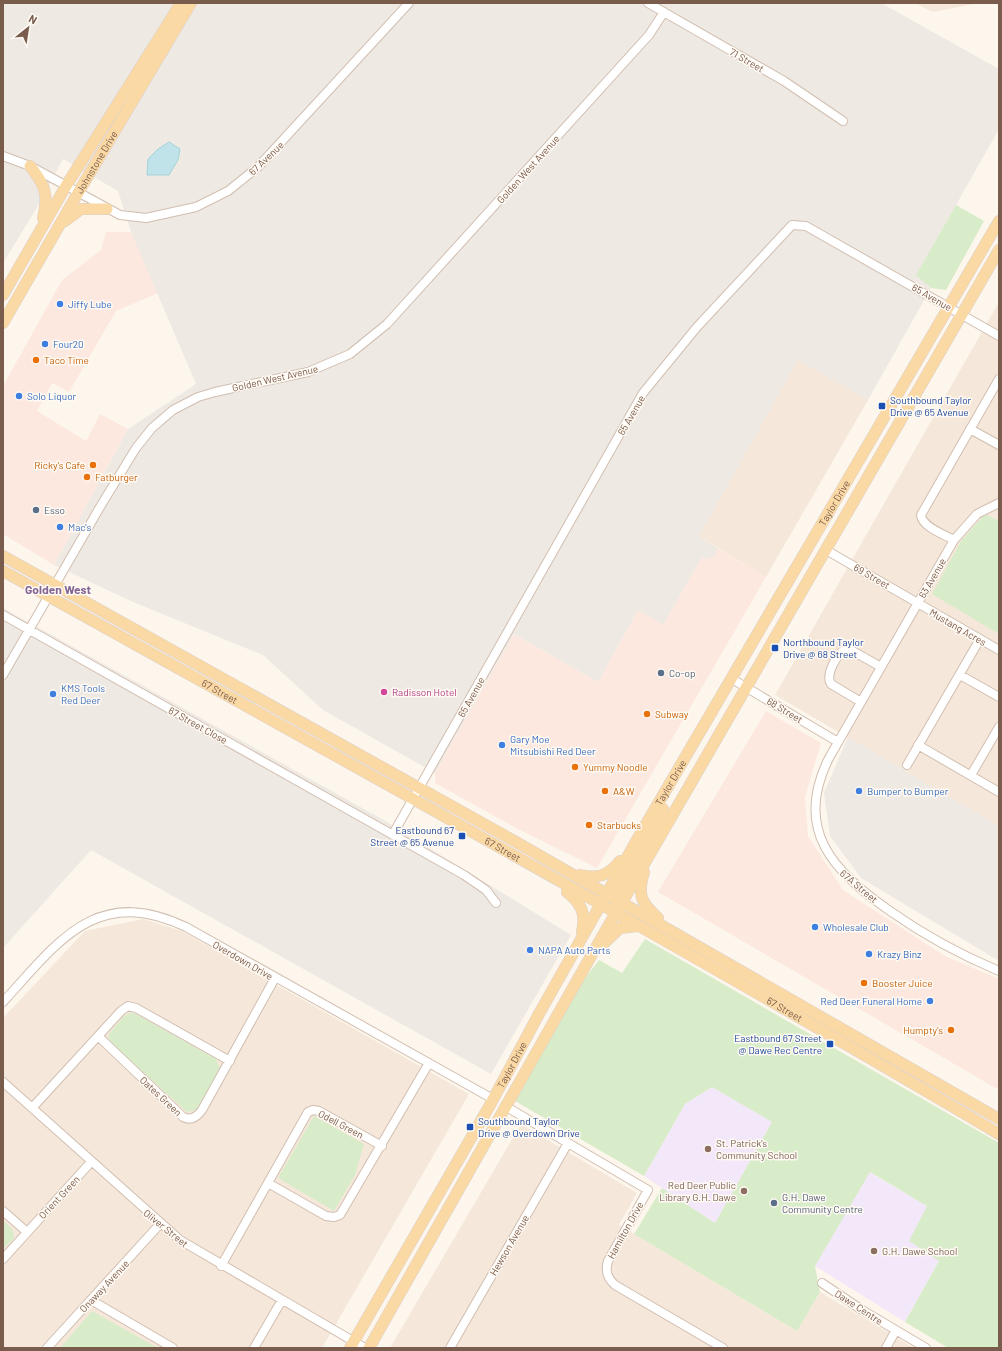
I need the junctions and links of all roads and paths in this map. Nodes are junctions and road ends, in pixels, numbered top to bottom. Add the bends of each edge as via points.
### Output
1 (181, 3) edge
2 (192, 3) edge
3 (409, 3) edge
4 (648, 3) edge
5 (664, 12) junction
6 (843, 121) dead end
7 (3, 156) edge
8 (30, 166) junction
9 (66, 186) junction
10 (78, 193) junction
11 (107, 209) junction
12 (999, 221) edge
13 (40, 229) junction
14 (57, 229) junction
15 (999, 250) edge
16 (3, 295) edge
17 (949, 307) junction
18 (961, 314) junction
19 (3, 323) edge
20 (999, 336) edge
21 (999, 379) edge
22 (970, 429) junction
23 (999, 445) edge
24 (999, 503) edge
25 (954, 540) junction
26 (826, 550) junction
27 (3, 556) edge
28 (3, 571) edge
29 (55, 585) junction
30 (49, 596) junction
31 (918, 603) junction
32 (3, 615) edge
33 (29, 629) junction
34 (980, 639) junction
35 (999, 650) edge
36 (881, 667) junction
37 (3, 675) edge
38 (960, 675) junction
39 (732, 680) junction
40 (746, 688) junction
41 (999, 697) edge
42 (861, 702) junction
43 (999, 727) edge
44 (838, 742) junction
45 (918, 745) junction
46 (907, 765) dead end
47 (677, 772) junction
48 (971, 776) junction
49 (420, 788) junction
50 (999, 792) edge
51 (413, 800) junction
52 (642, 831) junction
53 (393, 834) junction
54 (649, 857) junction
55 (566, 871) junction
56 (545, 874) junction
57 (606, 894) junction
58 (620, 901) junction
59 (496, 903) dead end
60 (600, 905) junction
61 (616, 914) junction
62 (638, 926) junction
63 (672, 930) junction
64 (581, 939) junction
65 (591, 956) junction
66 (999, 971) edge
67 (275, 978) junction
68 (3, 1002) edge
69 (99, 1037) junction
70 (230, 1061) junction
71 (429, 1063) junction
72 (3, 1082) edge
73 (493, 1099) junction
74 (505, 1106) junction
75 (32, 1108) junction
76 (999, 1119) edge
77 (999, 1134) edge
78 (568, 1143) junction
79 (382, 1146) junction
80 (91, 1162) junction
81 (268, 1182) junction
82 (3, 1211) edge
83 (160, 1224) junction
84 (27, 1232) junction
85 (3, 1259) edge
86 (221, 1266) junction
87 (822, 1283) dead end
88 (91, 1300) junction
89 (282, 1300) junction
90 (896, 1330) junction
91 (352, 1345) edge
92 (47, 1348) edge
93 (173, 1348) edge
94 (254, 1348) edge
95 (365, 1348) edge
96 (369, 1348) edge
97 (450, 1348) edge
98 (722, 1348) edge
99 (886, 1348) edge
100 (926, 1348) edge

1 - 9 main road, Johnstone Drive
2 - 10 main road, Johnstone Drive
3 - 11 street, 67 Avenue via 269,156 228,191 196,207 156,216 128,217
4 - 5 street, 71 Street
5 - 6 street, 71 Street via 784,81
5 - 29 street, Golden West Avenue via 649,35 387,324 370,339 350,354 308,372 198,397 173,410 152,428 136,448
7 - 8 street, 67 Avenue
8 - 9 street, 67 Avenue
8 - 13 main road via 42,182 46,193 46,207
9 - 10 street, 67 Avenue
9 - 13 main road, Johnstone Drive
10 - 11 street, 67 Avenue
10 - 14 main road, Johnstone Drive
11 - 14 main road via 81,209
12 - 17 main road, Taylor Drive
13 - 16 main road, Johnstone Drive
14 - 19 main road, Johnstone Drive
15 - 18 main road, Taylor Drive
17 - 18 street, 65 Avenue
17 - 39 main road, Taylor Drive
17 - 49 street, 65 Avenue via 806,226 792,225 697,327 643,393
18 - 20 street, 65 Avenue
18 - 26 main road, Taylor Drive
21 - 22 street
22 - 23 street
22 - 25 street via 921,515 923,521
24 - 25 street, 63 Avenue via 977,514
25 - 31 street, 63 Avenue
26 - 31 street, 69 Street
26 - 40 main road, Taylor Drive
27 - 29 main road, 67 Street
28 - 30 main road, 67 Street
29 - 30 street, Golden West Avenue
29 - 49 main road, 67 Street
30 - 33 street, Golden West Avenue
30 - 51 main road, 67 Street
31 - 34 street, Mustang Acres
31 - 36 street, 63 Avenue
32 - 33 street, 67 Street Close
33 - 37 street, Golden West Avenue
33 - 53 street, 67 Street Close
34 - 35 street, Mustang Acres
34 - 38 street
36 - 42 street, 63 Avenue
36 - 42 street via 846,649 830,671 828,678 831,684
38 - 41 street
38 - 45 street
39 - 40 street, 68 Street
39 - 47 main road, Taylor Drive
40 - 44 street, 68 Street
40 - 54 main road, Taylor Drive
42 - 44 street, 63 Avenue
43 - 48 street
44 - 66 street, 67A Street via 820,778 816,800 818,827 834,863 866,894 915,928
45 - 46 street
45 - 48 street
47 - 52 main road, Taylor Drive
47 - 58 main road via 664,807 620,892
48 - 50 street
49 - 51 street, 65 Avenue
49 - 55 main road, 67 Street
51 - 53 street
51 - 56 main road, 67 Street
52 - 55 main road via 615,867 602,877
52 - 57 main road, Taylor Drive
53 - 59 street, 67 Street Close via 477,883
54 - 58 main road, Taylor Drive
54 - 63 main road via 640,892 646,906
55 - 57 main road, 67 Street
56 - 60 main road, 67 Street
56 - 64 main road via 580,904 584,920
57 - 58 main road, 67 Street
57 - 60 main road, Taylor Drive
58 - 61 main road
58 - 63 main road, 67 Street
60 - 61 main road, 67 Street
60 - 64 main road, Taylor Drive
61 - 62 main road, 67 Street
61 - 65 main road, Taylor Drive
62 - 65 main road via 620,928
62 - 77 main road, 67 Street via 863,1053
63 - 76 main road, 67 Street
64 - 73 main road, Taylor Drive
65 - 74 main road, Taylor Drive
67 - 68 street, Overdown Drive via 173,921 147,914 125,912 98,917 70,933
67 - 70 street, Oates Green
67 - 71 street, Overdown Drive
69 - 70 street via 121,1011 130,1006
69 - 70 street, Oates Green via 186,1118 195,1117 200,1113
69 - 75 street
71 - 73 street, Overdown Drive
71 - 79 street
72 - 75 street, Oliver Street
73 - 91 main road, Taylor Drive
74 - 78 street, Hamilton Drive
74 - 96 main road, Taylor Drive
75 - 80 street, Oliver Street
78 - 97 street, Hewson Avenue
78 - 98 street, Hamilton Drive via 648,1190 608,1260 606,1268 609,1279
79 - 81 street via 342,1213 336,1217 326,1216
79 - 81 street, Odell Green via 322,1112 310,1110
80 - 83 street, Oliver Street
80 - 84 street, Orient Green
81 - 86 street, Odell Green
82 - 84 street
83 - 86 street, Oliver Street via 188,1246
83 - 88 street, Onaway Avenue
84 - 85 street, Orient Green
86 - 89 street, Oliver Street
87 - 90 street, Dawe Centre
88 - 92 street, Onaway Avenue
88 - 93 street
89 - 91 street, Oliver Street
89 - 94 street
90 - 99 street
90 - 100 street, Dawe Centre
91 - 95 street, Oliver Street

